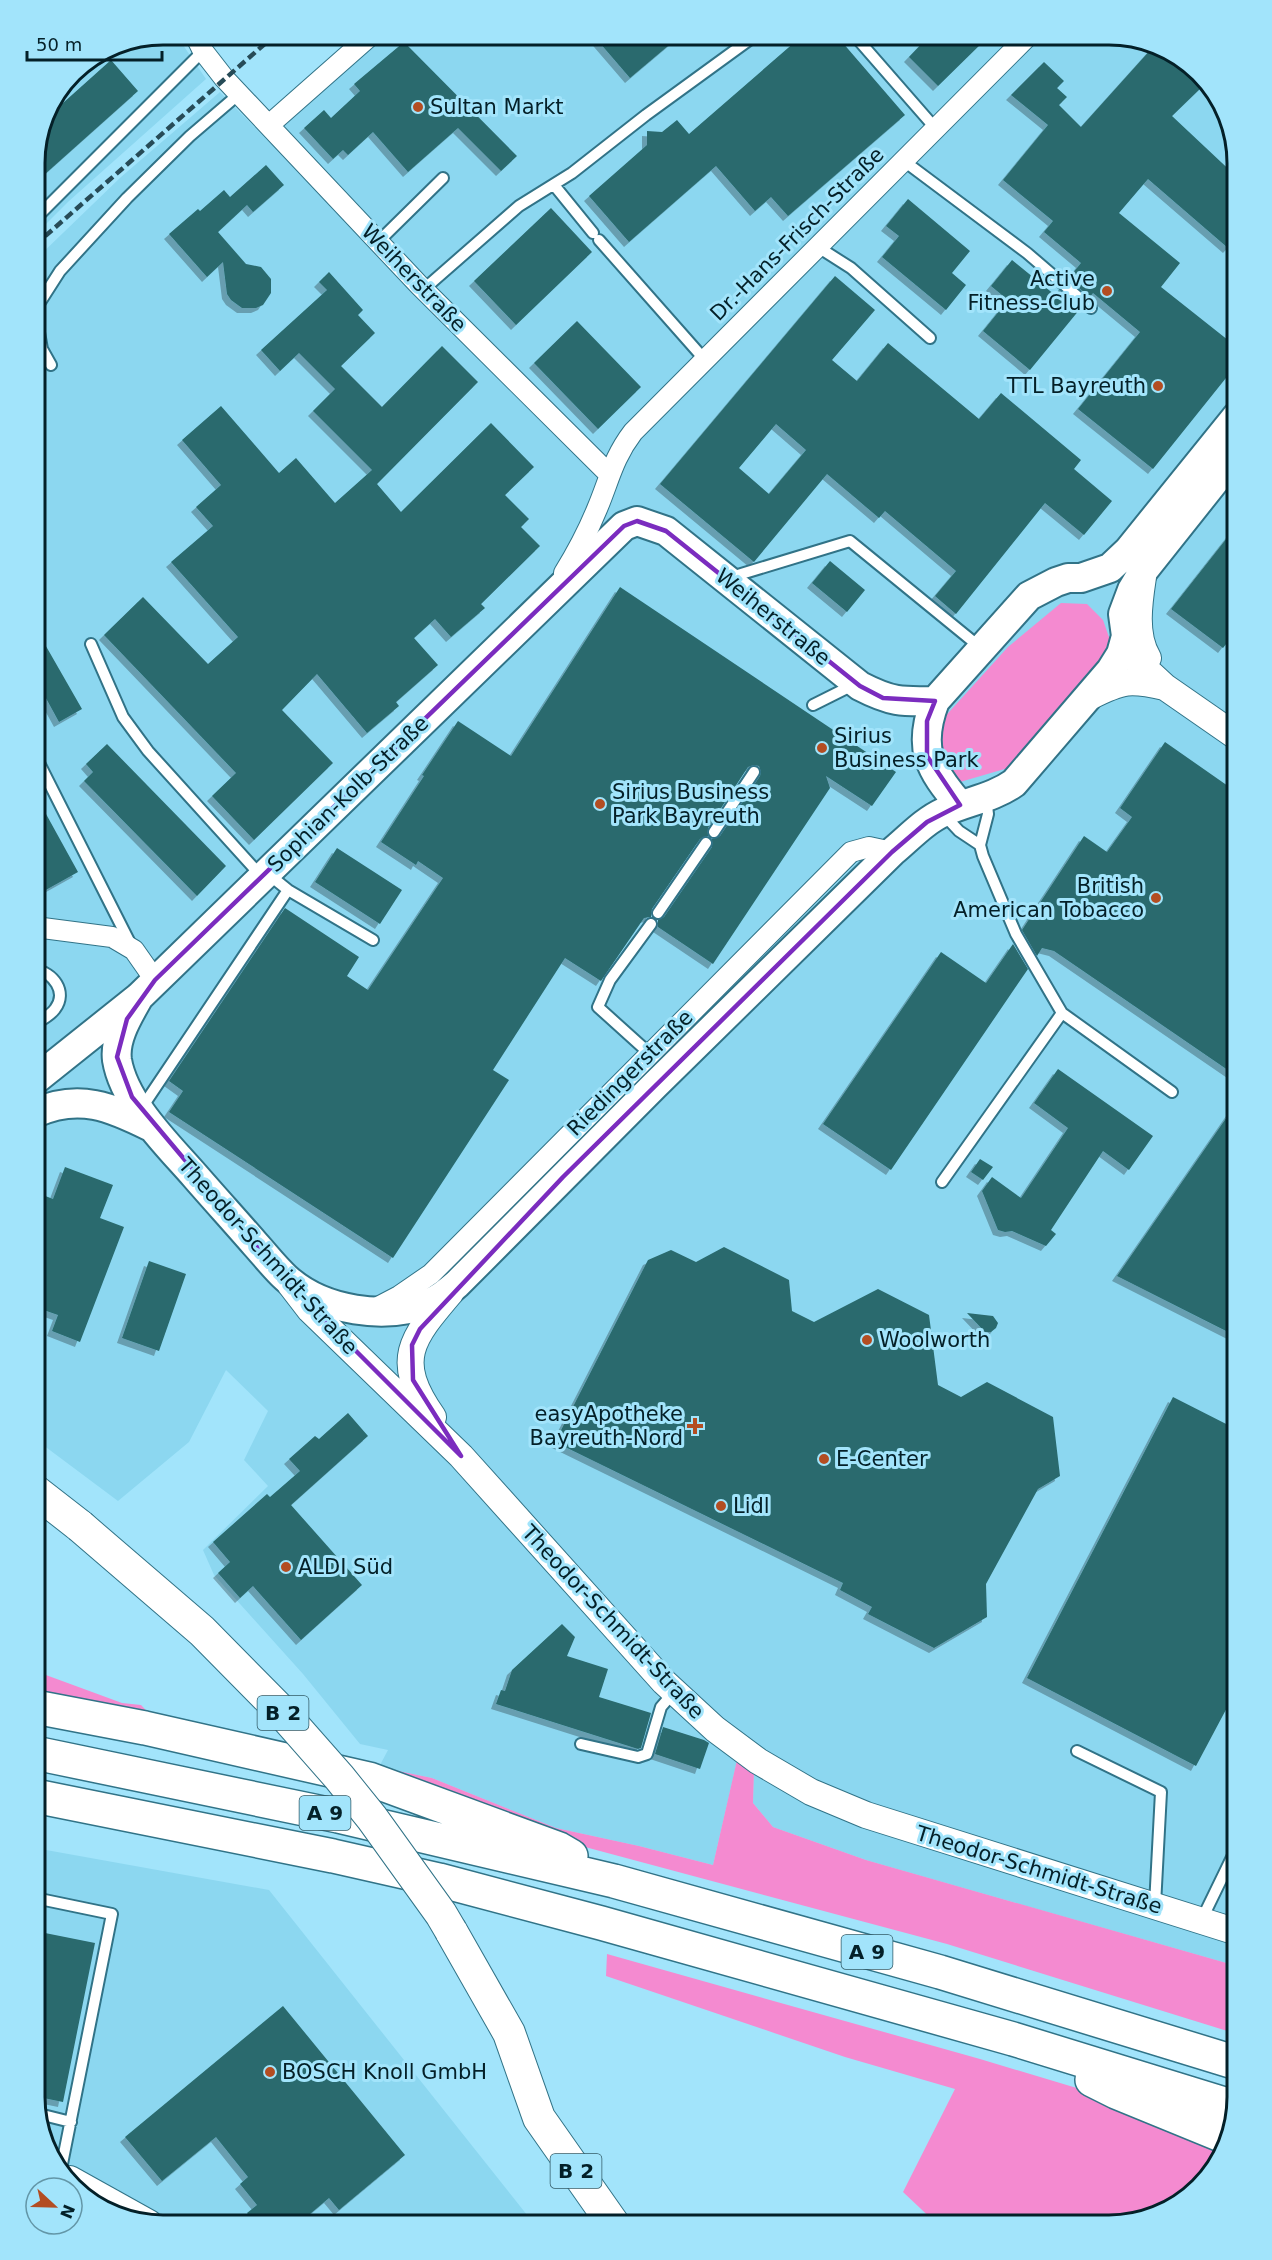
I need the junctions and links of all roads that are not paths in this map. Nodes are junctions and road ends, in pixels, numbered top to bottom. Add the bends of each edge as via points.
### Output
1 (197, 45) edge
2 (200, 45) edge
3 (359, 45) edge
4 (743, 45) edge
5 (863, 45) edge
6 (1019, 45) edge
7 (239, 94) junction
8 (269, 125) junction
9 (936, 129) junction
10 (904, 161) junction
11 (443, 178) dead end
12 (554, 185) junction
13 (45, 206) edge
14 (378, 242) junction
15 (818, 247) junction
16 (423, 290) junction
17 (45, 294) edge
18 (1091, 308) dead end
19 (930, 338) dead end
20 (45, 354) edge
21 (705, 360) junction
22 (51, 365) dead end
23 (1227, 430) edge
24 (1227, 467) edge
25 (609, 474) junction
26 (1144, 570) junction
27 (1081, 578) junction
28 (725, 579) junction
29 (542, 608) junction
30 (1125, 625) junction
31 (91, 644) dead end
32 (982, 648) junction
33 (856, 683) junction
34 (1165, 687) junction
35 (1090, 696) junction
36 (935, 701) junction
37 (813, 705) dead end
38 (1227, 729) edge
39 (754, 772) dead end
40 (45, 775) edge
41 (962, 805) junction
42 (714, 832) dead end
43 (706, 843) dead end
44 (980, 845) junction
45 (892, 852) junction
46 (272, 880) junction
47 (658, 914) dead end
48 (651, 924) dead end
49 (45, 928) edge
50 (373, 940) dead end
51 (134, 950) junction
52 (45, 972) edge
53 (147, 988) junction
54 (1062, 1013) junction
55 (45, 1016) edge
56 (649, 1053) junction
57 (45, 1072) edge
58 (1172, 1092) dead end
59 (45, 1108) edge
60 (147, 1119) junction
61 (942, 1182) dead end
62 (287, 1279) junction
63 (457, 1284) junction
64 (369, 1312) junction
65 (460, 1456) junction
66 (45, 1499) edge
67 (674, 1692) junction
68 (45, 1709) edge
69 (581, 1744) dead end
70 (1077, 1751) dead end
71 (45, 1755) edge
72 (45, 1798) edge
73 (1227, 1869) edge
74 (614, 1881) junction
75 (45, 1900) edge
76 (1155, 1906) junction
77 (1201, 1921) junction
78 (1227, 1929) edge
79 (1013, 2039) junction
80 (1227, 2060) edge
81 (1226, 2106) edge
82 (46, 2116) edge
83 (71, 2122) junction
84 (1220, 2135) edge
85 (63, 2159) edge
86 (95, 2193) edge
87 (120, 2207) edge
88 (607, 2215) edge

1 - 13 lane
2 - 7 street, Weiherstraße
3 - 8 street
4 - 12 lane
5 - 9 lane
6 - 9 street, Dr.-Hans-Frisch-Straße
7 - 8 street, Weiherstraße
7 - 17 lane via 127,198 60,271
8 - 14 street, Weiherstraße
9 - 10 street, Dr.-Hans-Frisch-Straße
10 - 15 street, Dr.-Hans-Frisch-Straße
10 - 18 lane via 1027,253
11 - 14 lane
12 - 16 lane via 503,219
12 - 21 lane
14 - 16 street, Weiherstraße
15 - 19 lane via 851,268
15 - 21 street, Dr.-Hans-Frisch-Straße
16 - 25 street, Weiherstraße
20 - 22 lane
21 - 25 street, Dr.-Hans-Frisch-Straße via 633,432
23 - 27 main road via 1128,551 1110,568
24 - 26 main road, Riedingerstraße
25 - 29 street via 598,509 577,552
26 - 30 main road, Riedingerstraße via 1132,590
26 - 34 street via 1139,605 1144,652
27 - 30 main road via 1103,588 1115,599
27 - 32 main road via 1056,582 1029,596
28 - 29 main road, Weiherstraße via 666,531 637,521 624,526
28 - 32 lane via 850,541
28 - 33 main road, Weiherstraße
29 - 46 main road, Sophian-Kolb-Straße
30 - 34 street via 1138,662
30 - 35 main road, Riedingerstraße via 1121,654
31 - 46 lane via 123,717 148,751
32 - 36 main road
33 - 36 main road, Weiherstraße via 883,698
33 - 37 lane
34 - 35 street via 1125,681
34 - 38 street
35 - 41 main road, Riedingerstraße via 1014,783 1000,793
36 - 41 main road via 927,720 927,756 931,768
39 - 42 lane
40 - 51 lane
41 - 44 lane via 959,831
41 - 44 lane via 988,814
41 - 45 main road, Riedingerstraße via 927,822
43 - 47 lane
44 - 54 lane via 1016,934
45 - 56 street, Riedingerstraße via 870,847 851,852
45 - 63 main road, Riedingerstraße
46 - 50 lane
46 - 53 main road, Sophian-Kolb-Straße
46 - 60 lane
48 - 56 lane via 610,980 598,1008
49 - 51 street via 112,937
51 - 53 street
52 - 55 lane via 56,981 59,997 55,1009
53 - 57 main road, Sophian-Kolb-Straße
53 - 60 main road via 121,1035 117,1057 122,1078
54 - 58 lane
54 - 61 lane
56 - 64 street, Riedingerstraße via 431,1274
59 - 60 main road via 91,1103
60 - 62 main road, Theodor-Schmidt-Straße
62 - 64 main road, Riedingerstraße via 316,1297
62 - 65 street, Theodor-Schmidt-Straße via 310,1310
63 - 64 main road, Riedingerstraße via 432,1302 410,1309
63 - 65 street via 420,1329 412,1345 411,1363 420,1398
65 - 67 street, Theodor-Schmidt-Straße
66 - 88 main road, B 2, bridge via 202,1631 280,1710 372,1818 441,1914 509,2033 539,2118
67 - 69 lane via 662,1707 647,1754 638,1757
67 - 76 street, Theodor-Schmidt-Straße via 749,1755 811,1792 866,1815
68 - 74 highway via 369,1779 559,1849
70 - 76 lane via 1161,1792
71 - 74 highway, A 9 via 338,1816
72 - 79 highway, A 9 via 439,1880
73 - 77 lane
74 - 80 highway, A 9 via 940,1972
75 - 83 lane via 112,1914
76 - 77 street, Theodor-Schmidt-Straße
77 - 78 street, Theodor-Schmidt-Straße
79 - 81 highway, A 9
79 - 84 highway via 1116,2092
82 - 83 lane
83 - 85 lane
86 - 87 street

